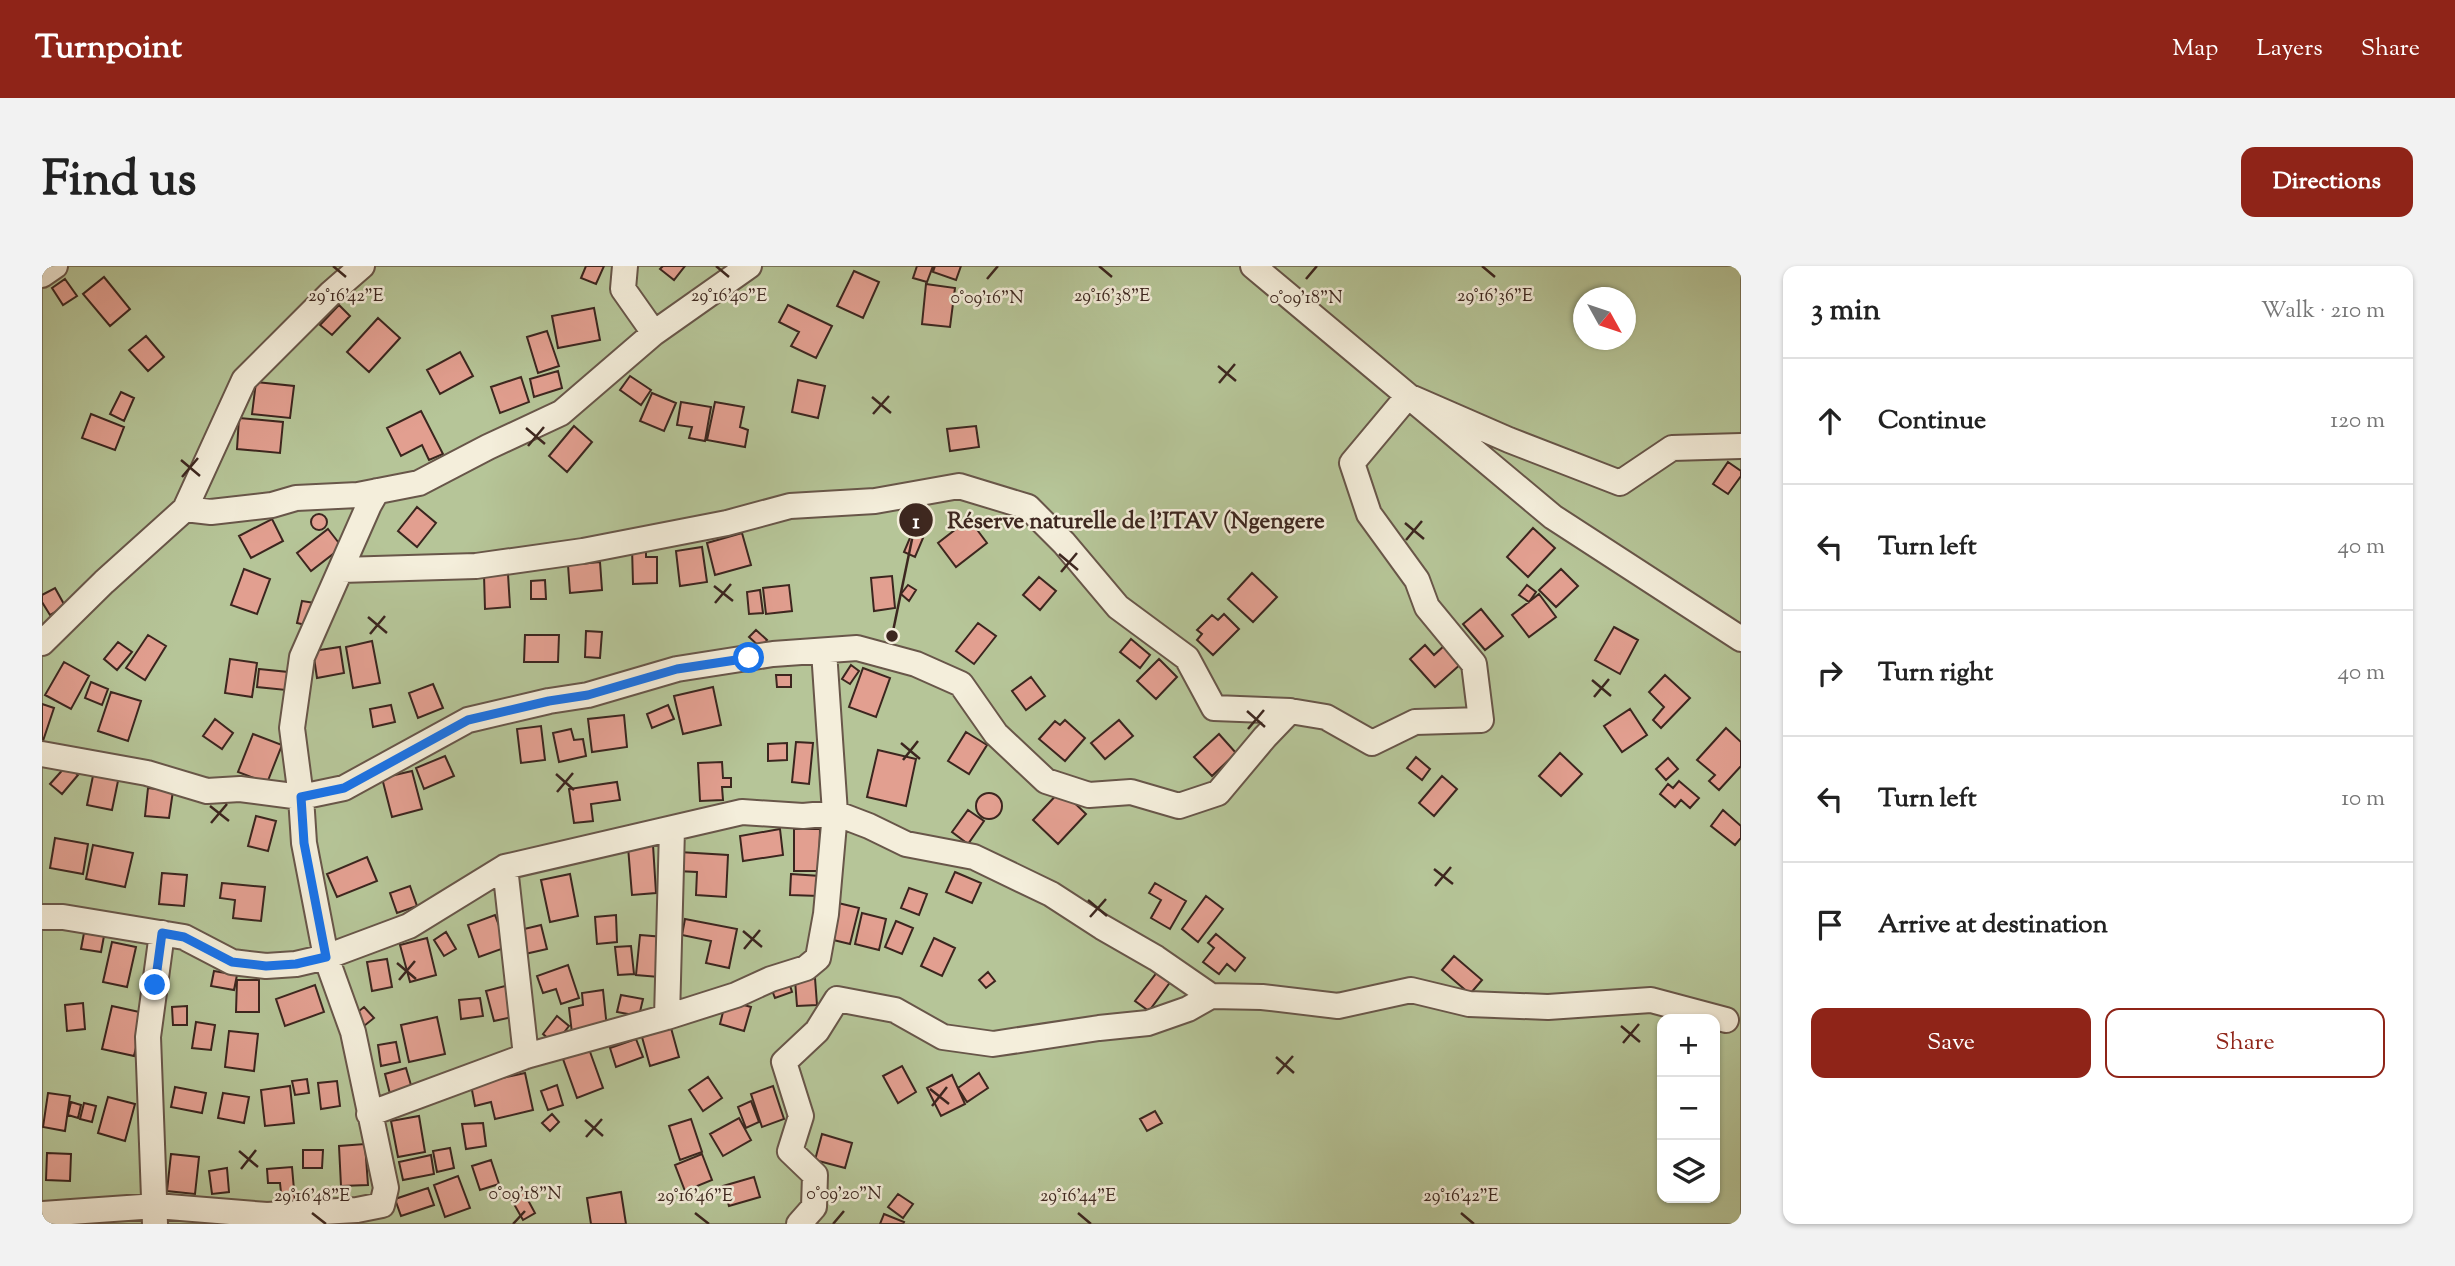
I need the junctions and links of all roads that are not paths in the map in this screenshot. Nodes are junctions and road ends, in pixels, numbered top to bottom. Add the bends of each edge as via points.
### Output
1 (55, 266) edge
2 (362, 266) edge
3 (625, 266) edge
4 (749, 266) edge
5 (1253, 266) edge
6 (42, 275) edge
7 (654, 333) junction
8 (1408, 396) junction
9 (1741, 446) edge
10 (377, 491) junction
11 (184, 509) junction
12 (341, 570) junction
13 (1741, 639) edge
14 (42, 643) edge
15 (824, 651) junction
16 (1290, 711) junction
17 (42, 754) edge
18 (301, 797) junction
19 (835, 813) junction
20 (672, 829) junction
21 (505, 867) junction
22 (42, 918) edge
23 (162, 933) junction
24 (326, 957) junction
25 (1211, 996) junction
26 (667, 1017) junction
27 (1726, 1020) dead end
28 (526, 1056) junction
29 (369, 1114) junction
30 (42, 1214) edge
31 (156, 1215) edge
32 (799, 1224) edge

1 - 6 street
2 - 11 street via 244,380
3 - 7 street via 623,289
4 - 7 street
5 - 8 street
7 - 10 street via 561,413 419,483
8 - 9 street via 1620,483 1672,449
8 - 13 street via 1553,517
8 - 16 street via 1352,463 1370,514 1417,580 1427,607 1474,664 1481,720 1415,722 1372,743 1326,717
10 - 11 street via 211,512
10 - 12 street
11 - 14 street
12 - 16 street via 476,566 583,551 790,506 875,501 959,486 1028,507 1118,607 1187,658 1214,708
12 - 18 street via 302,657 292,728
15 - 16 street via 857,648 916,664 961,684 996,734 1046,781 1090,796 1131,792 1179,806 1218,793
15 - 18 street via 677,669 588,695 468,720 344,788
15 - 19 street
17 - 18 street via 147,773 207,791 240,789
18 - 24 street via 304,843
19 - 20 street via 742,812
19 - 25 street via 906,844 974,858 1051,894
19 - 26 street via 818,957 806,968
20 - 21 street
20 - 26 street
21 - 24 street via 408,926
21 - 28 street
22 - 23 street via 63,917
23 - 24 street via 184,937 232,962 266,966
23 - 31 street via 148,1037
24 - 29 street via 353,1032
25 - 27 street via 1338,1006 1411,990 1469,1004 1548,1007 1651,1000
25 - 32 street via 1148,1023 993,1044 943,1037 895,1010 837,999 817,1031 784,1062 801,1116 790,1151 815,1175 814,1207
26 - 28 street
28 - 29 street
29 - 31 street via 386,1188 382,1205 267,1215
30 - 31 street

